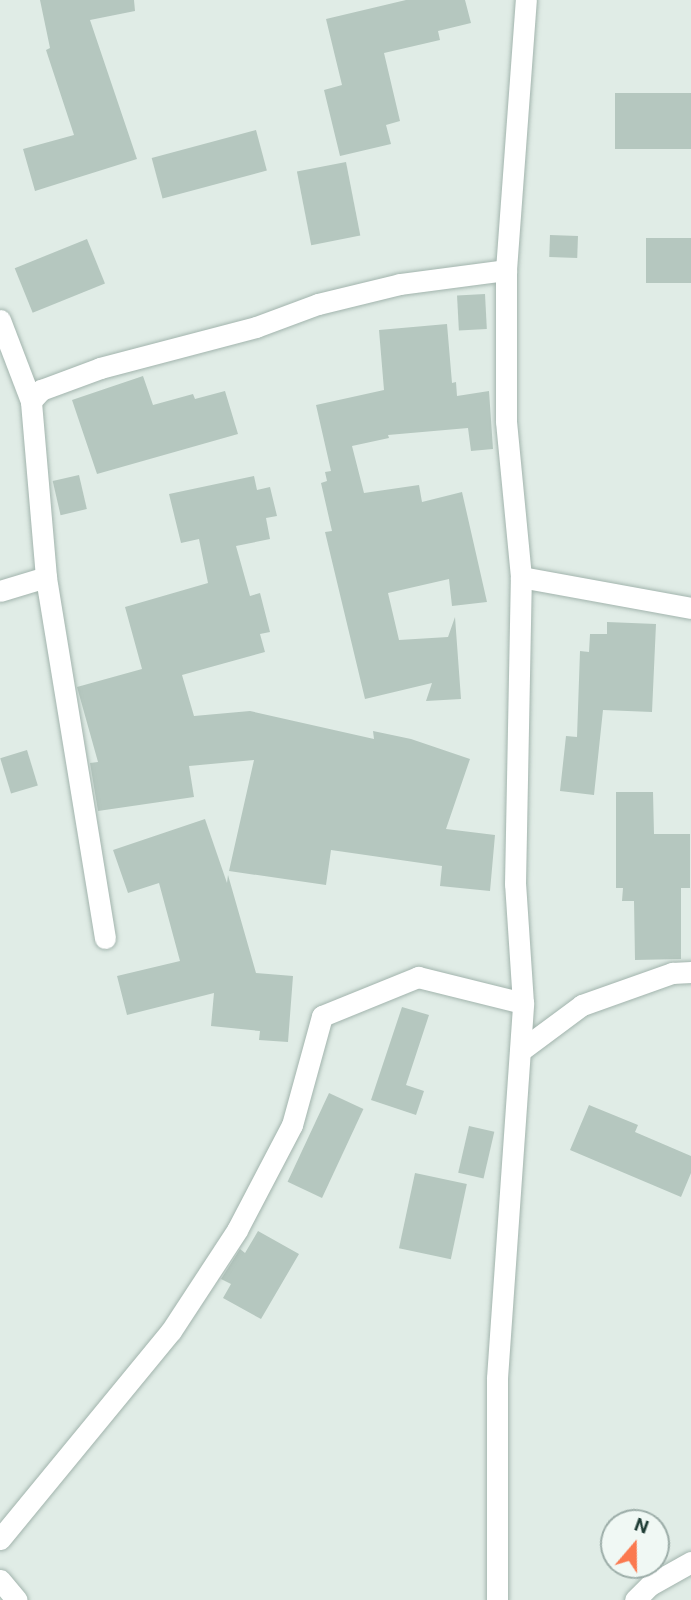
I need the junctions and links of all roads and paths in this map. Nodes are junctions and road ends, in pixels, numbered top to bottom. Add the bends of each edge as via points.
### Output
1 (526, 0) edge
2 (506, 270) junction
3 (0, 320) edge
4 (31, 401) junction
5 (46, 577) junction
6 (521, 577) junction
7 (0, 592) edge
8 (691, 608) edge
9 (105, 938) dead end
10 (691, 972) edge
11 (523, 1003) junction
12 (520, 1051) junction
13 (0, 1539) edge
14 (691, 1562) edge
15 (0, 1580) edge
16 (17, 1600) edge
17 (497, 1600) edge
18 (635, 1600) edge

1 - 2 street
2 - 4 street via 400,284 318,304 256,327 100,368 41,390
2 - 6 street via 506,421
3 - 4 street
4 - 5 street
5 - 7 street
5 - 9 street
6 - 8 street
6 - 11 street via 514,884
10 - 12 street via 672,973 582,1005
11 - 12 street
11 - 13 street via 418,977 322,1016 292,1125 237,1230 171,1331
12 - 17 street via 497,1378
14 - 18 street
15 - 16 street

